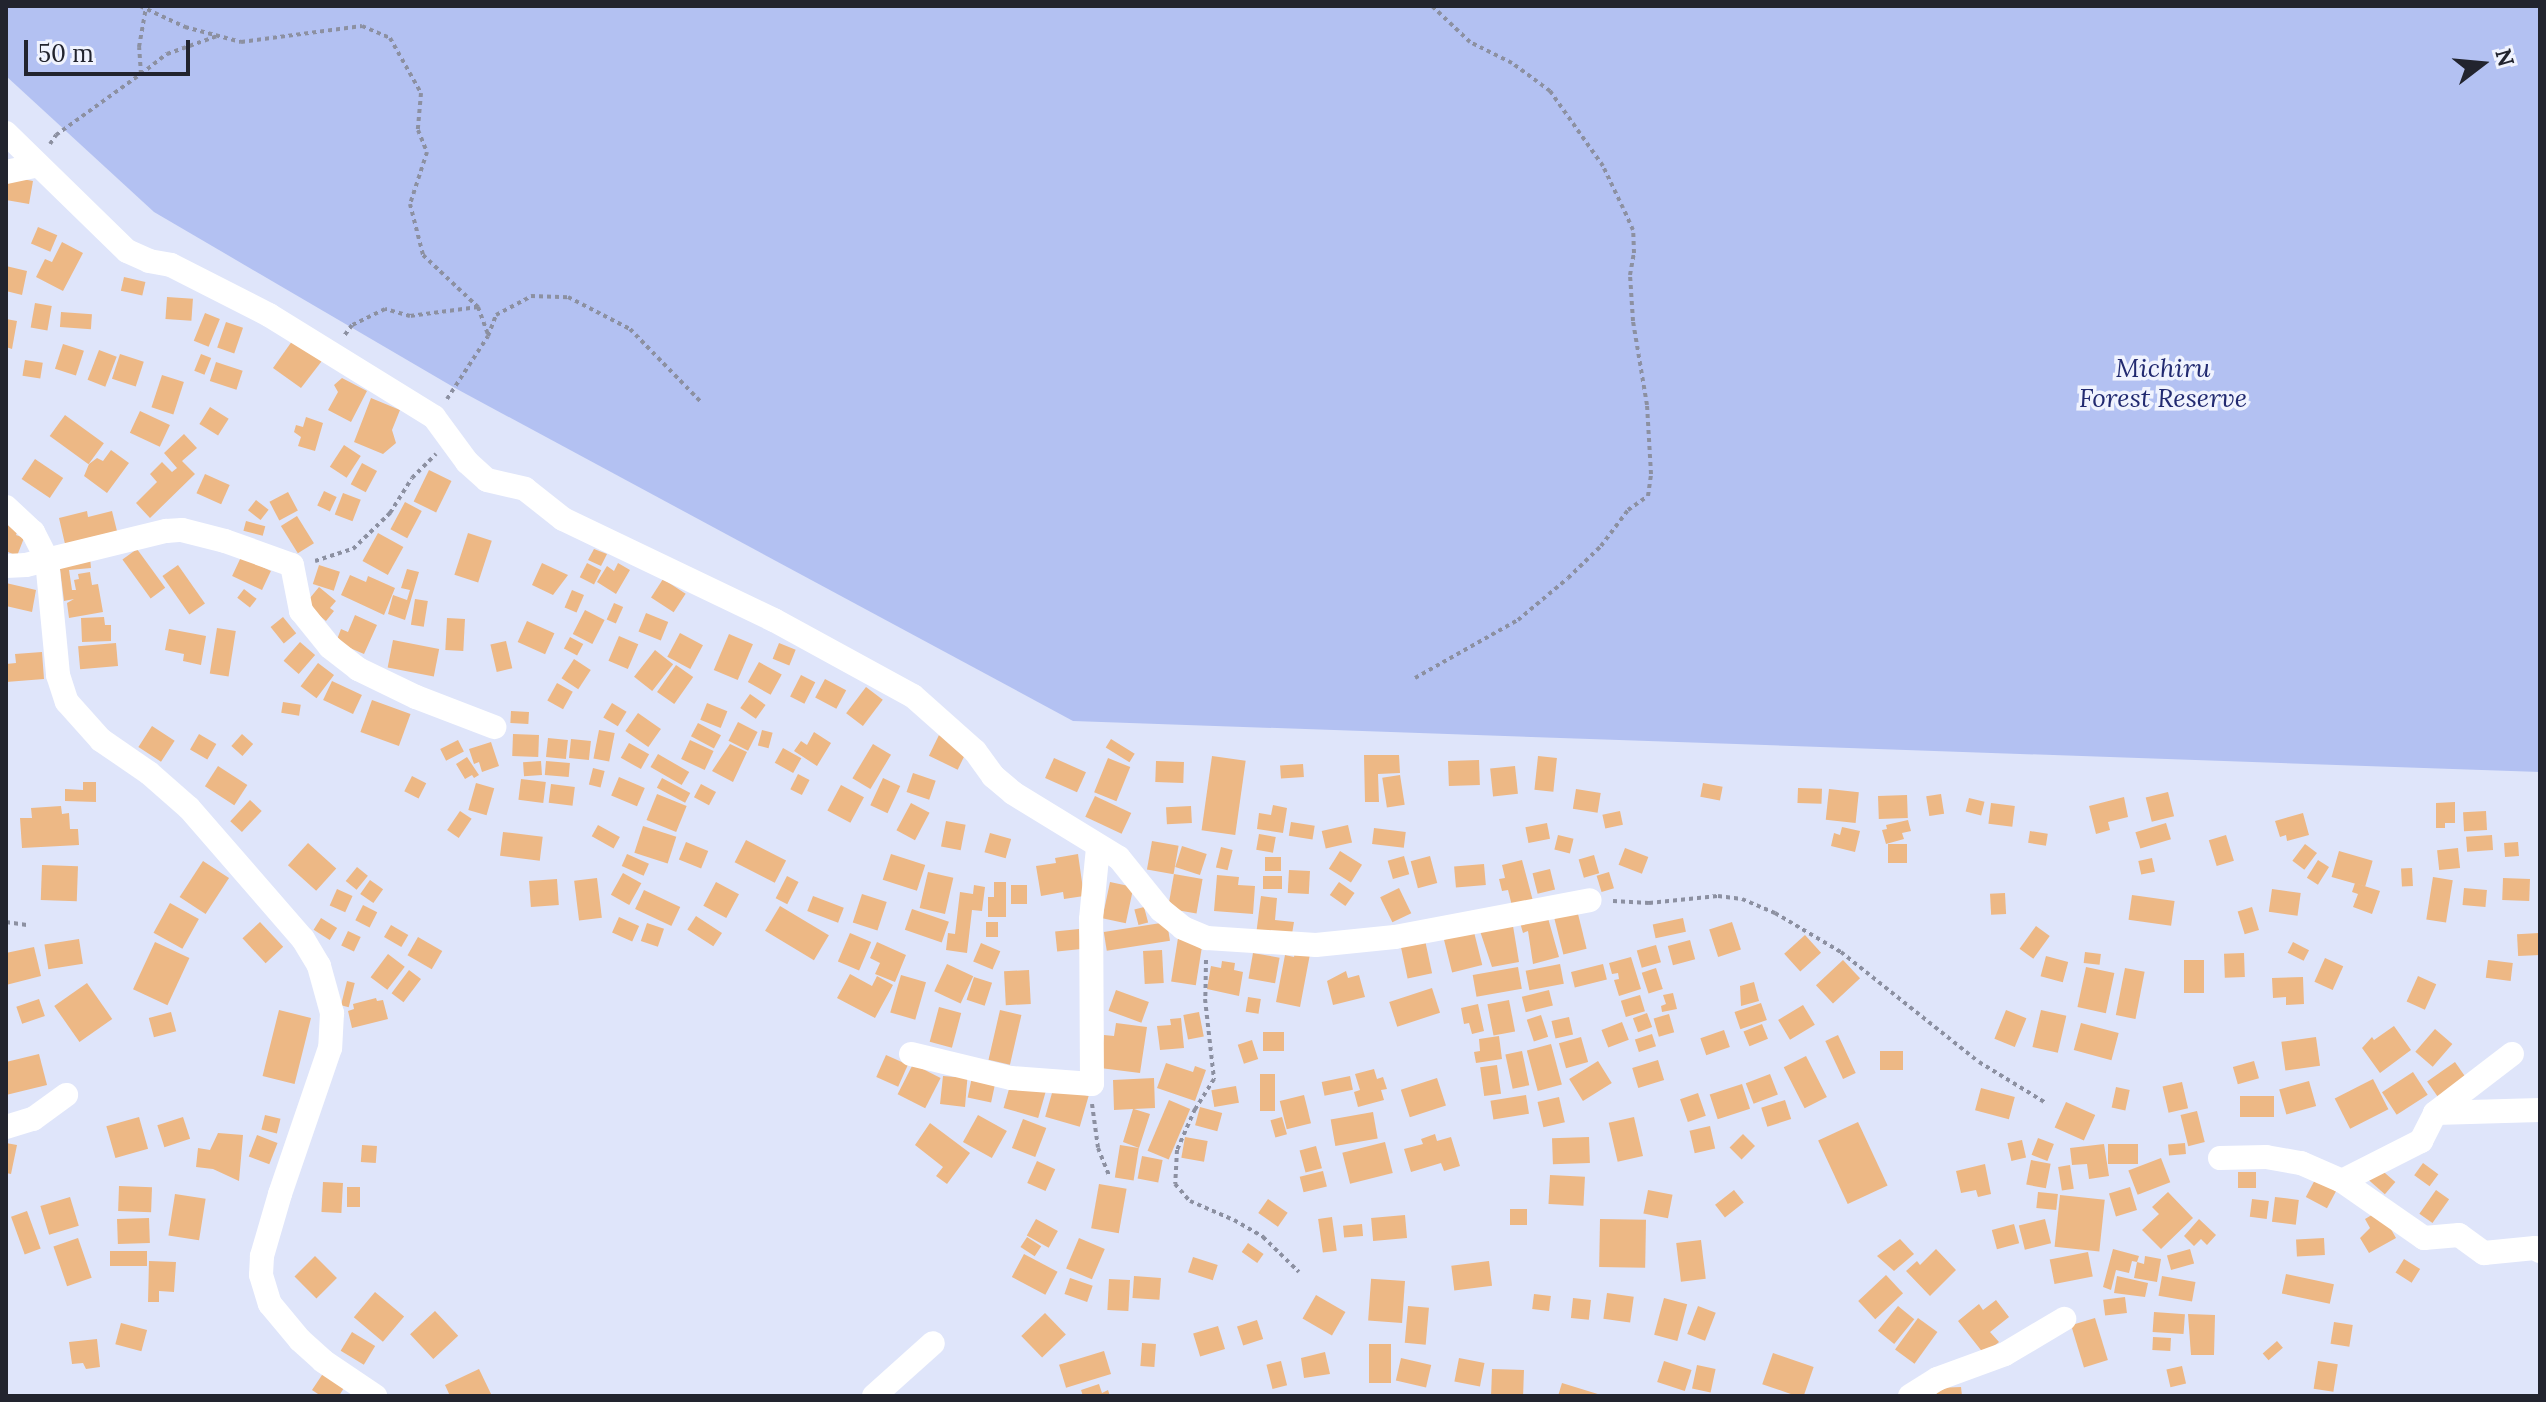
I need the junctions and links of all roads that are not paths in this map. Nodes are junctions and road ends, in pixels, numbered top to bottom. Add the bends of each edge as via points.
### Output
1 (6, 133) edge
2 (35, 166) junction
3 (6, 172) edge
4 (6, 507) edge
5 (47, 560) junction
6 (6, 566) edge
7 (494, 727) dead end
8 (1098, 847) junction
9 (1590, 900) road end
10 (911, 1054) dead end
11 (2512, 1054) dead end
12 (66, 1095) dead end
13 (2540, 1110) edge
14 (2435, 1113) junction
15 (6, 1127) edge
16 (2220, 1158) dead end
17 (2342, 1181) junction
18 (2540, 1251) edge
19 (2064, 1319) dead end
20 (933, 1343) dead end
21 (375, 1396) edge
22 (874, 1396) edge
23 (1910, 1396) edge

1 - 2 street
2 - 3 street
2 - 8 street via 127,251 171,265 269,315 434,417 487,480 525,489 563,519 774,620 913,696 1013,793
4 - 5 street via 33,532
5 - 6 street
5 - 7 street via 182,530 292,565 301,611 344,659 416,697
5 - 21 street via 58,675 67,702 101,740 189,808 303,939 319,966 332,1013 330,1048 280,1194 261,1275 270,1304 300,1340
8 - 9 street via 1126,864 1172,920 1207,938 1261,944 1395,937
8 - 10 street via 1091,919 1092,1084 984,1073
11 - 14 street
12 - 15 street via 33,1119
13 - 14 street
14 - 17 street via 2421,1141
16 - 17 street via 2301,1163
17 - 18 street via 2424,1238 2459,1235 2484,1253
19 - 23 street via 2005,1354 1937,1379
20 - 22 street

